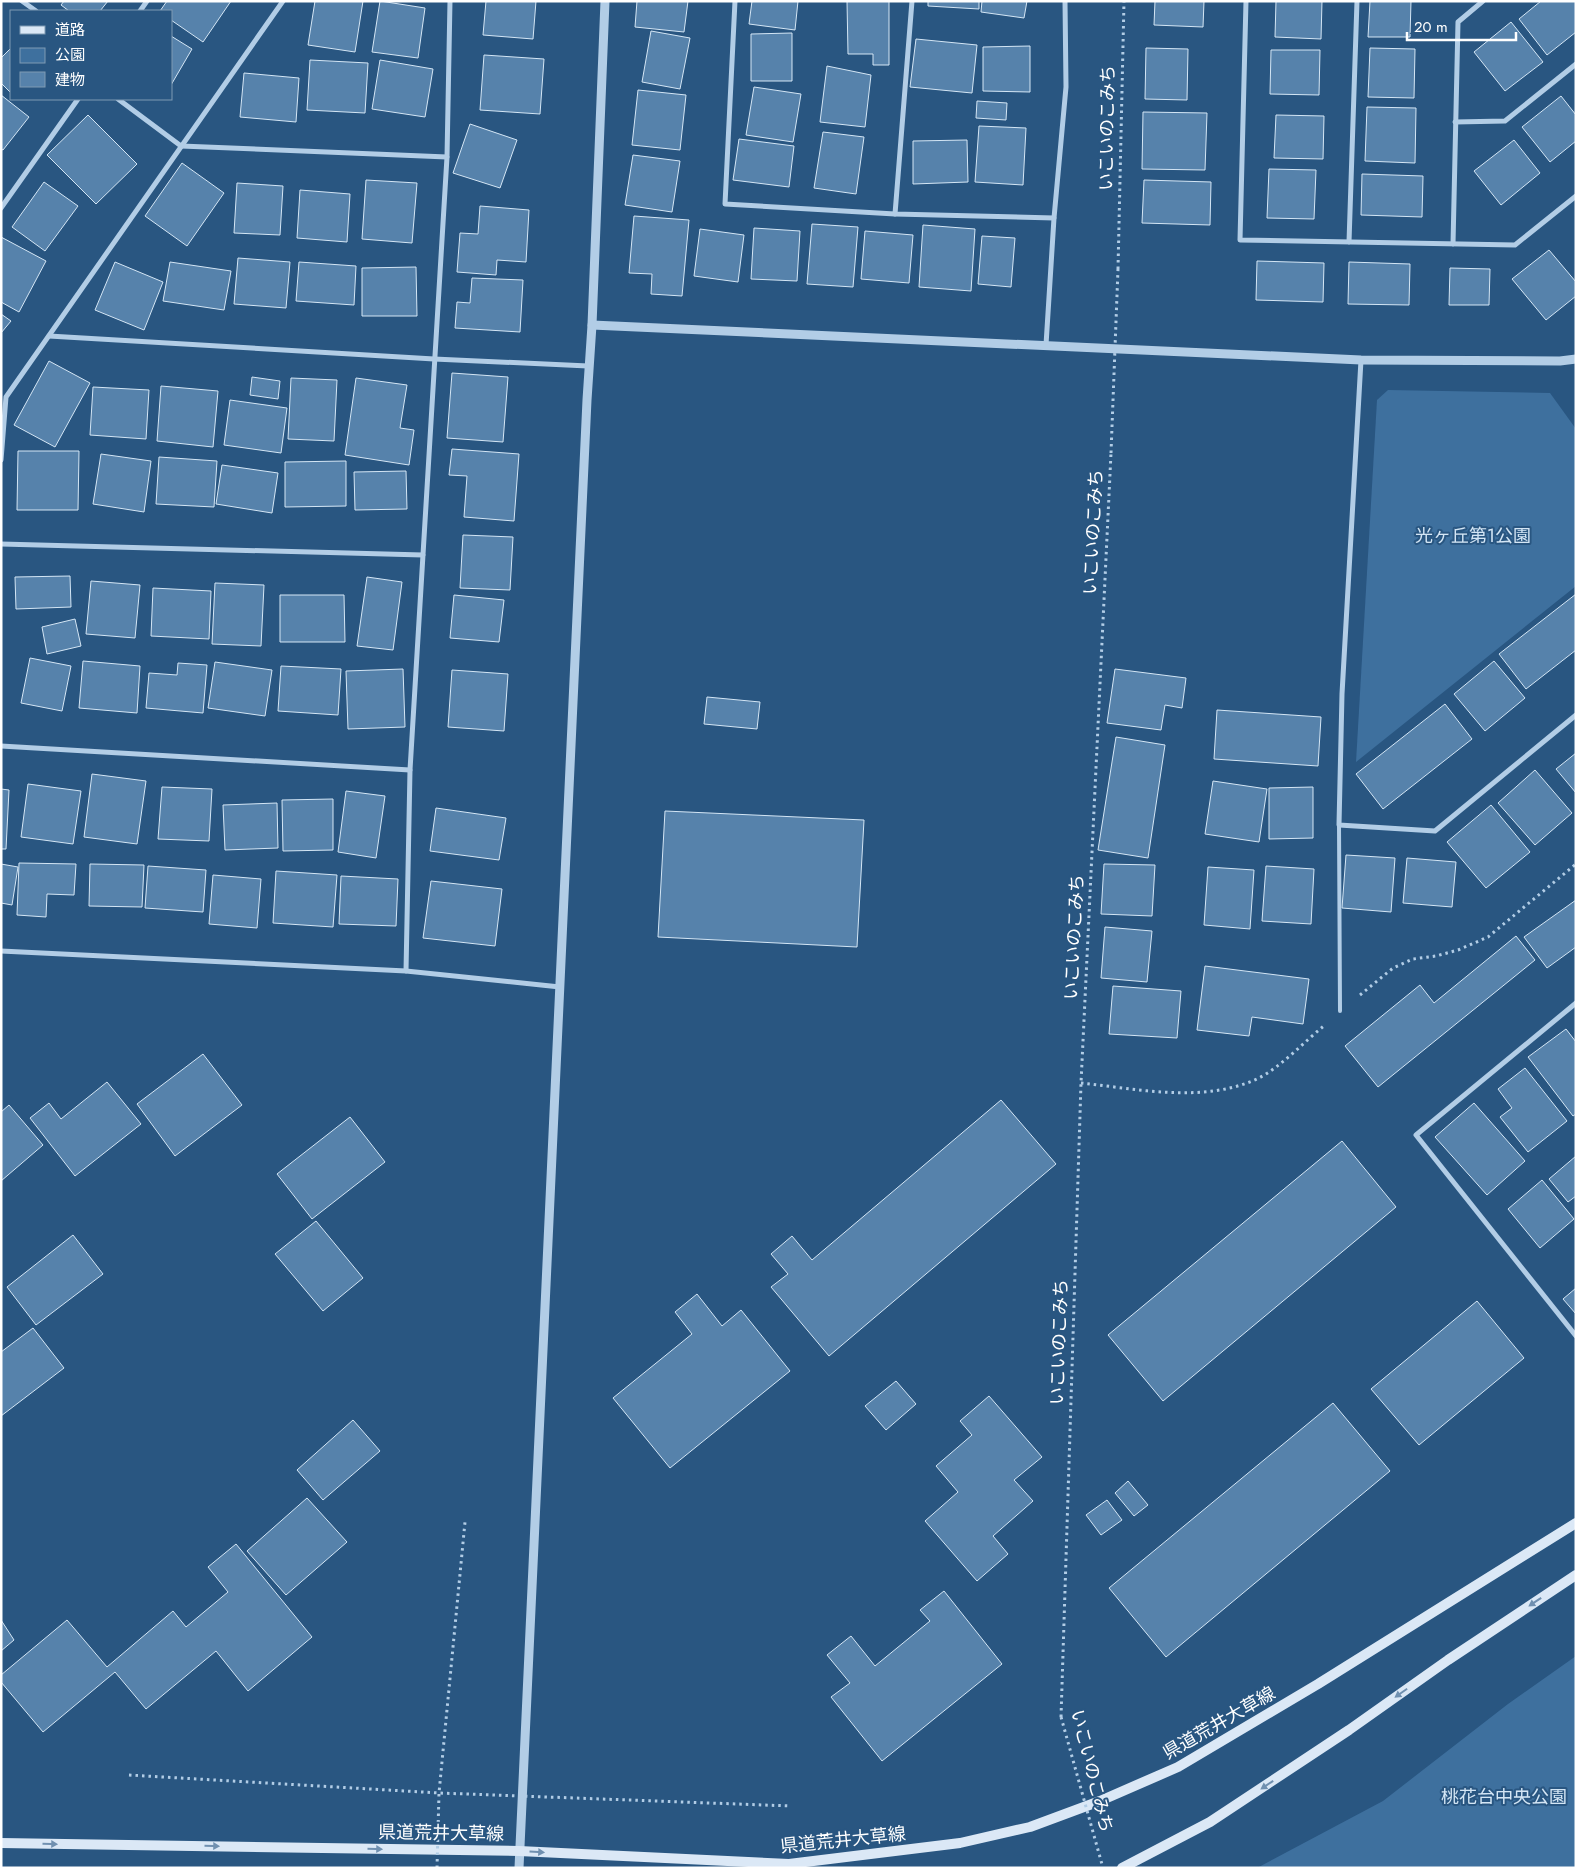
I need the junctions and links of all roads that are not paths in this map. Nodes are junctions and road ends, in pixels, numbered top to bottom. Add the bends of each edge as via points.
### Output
1 (22, 1) edge
2 (283, 1) edge
3 (450, 1) edge
4 (605, 1) edge
5 (735, 1) edge
6 (912, 1) edge
7 (1065, 1) edge
8 (1246, 1) edge
9 (1357, 1) edge
10 (1483, 1) edge
11 (35, 10) edge
12 (1576, 64) edge
13 (77, 100) edge
14 (119, 100) edge
15 (1455, 122) junction
16 (181, 146) junction
17 (447, 158) junction
18 (1576, 196) edge
19 (1, 208) edge
20 (895, 214) junction
21 (1054, 218) junction
22 (1349, 242) junction
23 (1452, 244) junction
24 (592, 324) junction
25 (49, 336) junction
26 (1046, 345) junction
27 (434, 359) junction
28 (1576, 359) edge
29 (1361, 360) junction
30 (588, 366) junction
31 (1, 460) edge
32 (1, 544) edge
33 (423, 555) junction
34 (1576, 715) edge
35 (1, 746) edge
36 (410, 770) junction
37 (1339, 825) junction
38 (1, 951) edge
39 (406, 971) junction
40 (560, 987) junction
41 (1576, 1003) edge
42 (1340, 1011) road end
43 (1576, 1336) edge
44 (1576, 1523) edge
45 (1576, 1575) edge
46 (1, 1843) edge
47 (519, 1851) junction
48 (519, 1868) edge
49 (1122, 1868) edge

1 - 11 street
2 - 16 street
3 - 17 street
4 - 24 street
5 - 20 street via 725,204
6 - 20 street
7 - 21 street via 1066,86
8 - 22 street via 1240,240
9 - 22 street
10 - 15 street via 1458,22
12 - 15 street via 1505,121
13 - 19 street
14 - 16 street
15 - 23 street
16 - 17 street
16 - 25 street
17 - 27 street
18 - 23 street via 1514,245
20 - 21 street
21 - 26 street
22 - 23 street
24 - 26 street
24 - 30 street
25 - 27 street
25 - 31 street via 6,397
26 - 29 street
27 - 30 street
27 - 33 street
28 - 29 street
29 - 37 street via 1342,694
30 - 40 street
32 - 33 street
33 - 36 street
34 - 37 street via 1434,832
35 - 36 street
36 - 39 street
37 - 42 lane
38 - 39 street
39 - 40 street
40 - 47 street
41 - 43 street via 1416,1135
47 -> 44 main road, 県道荒井大草線 via 789,1864 960,1842 1030,1827 1100,1801 1178,1766 1318,1684
45 -> 49 main road via 1210,1822
46 -> 47 main road, 県道荒井大草線
47 - 48 street

